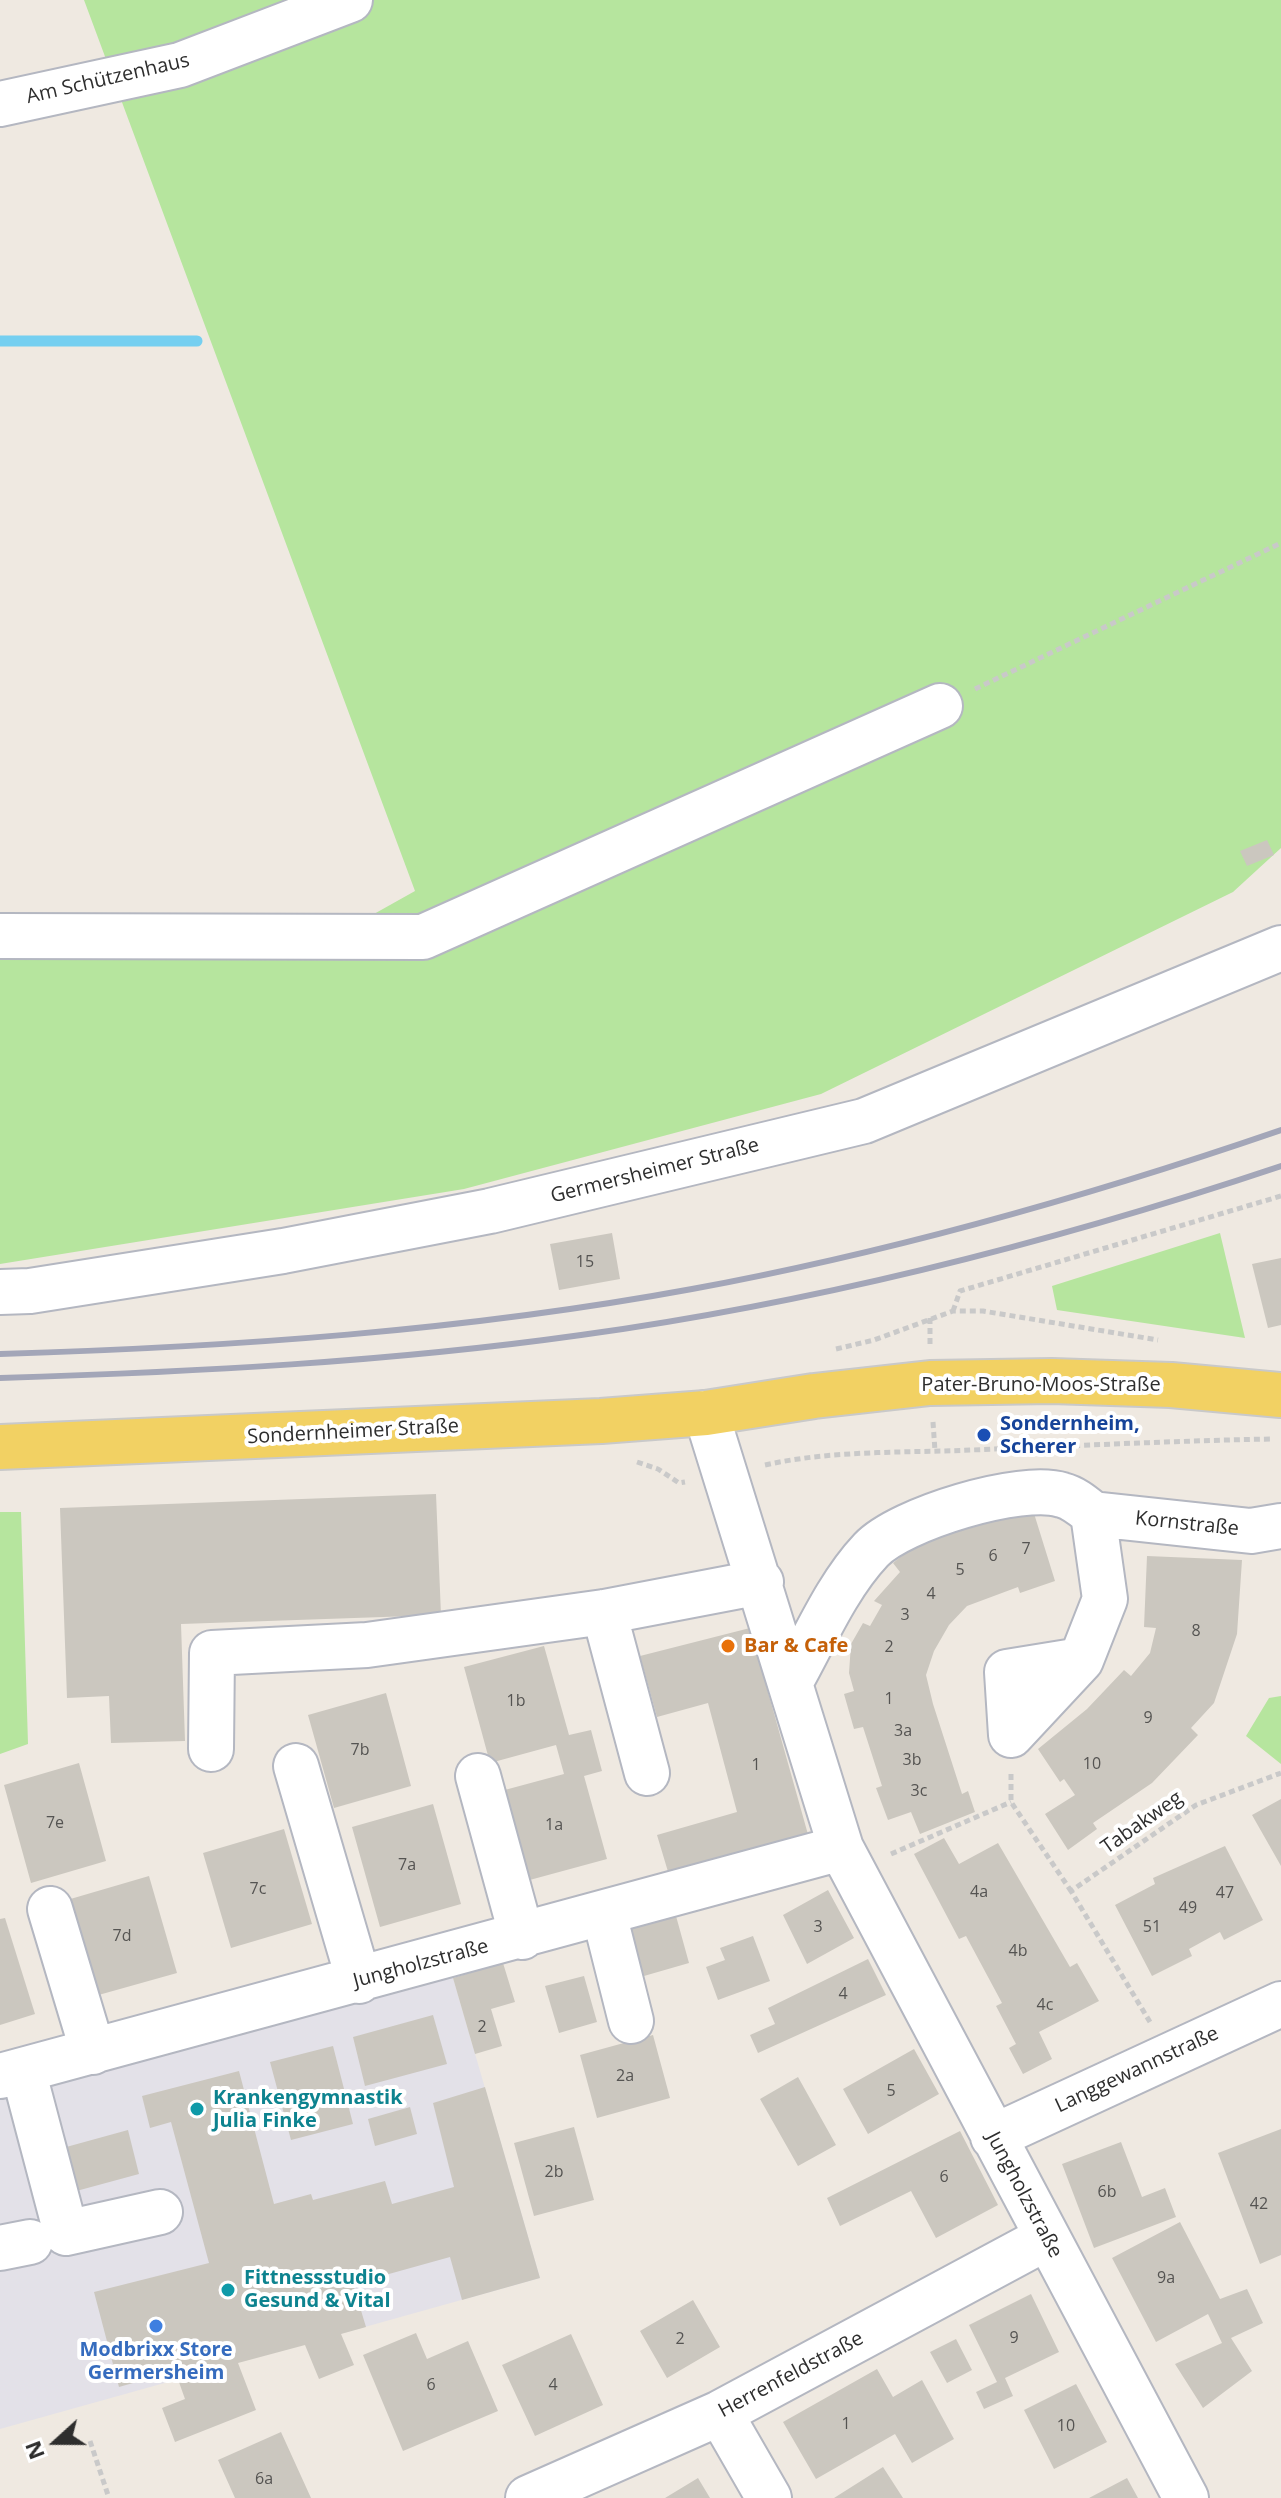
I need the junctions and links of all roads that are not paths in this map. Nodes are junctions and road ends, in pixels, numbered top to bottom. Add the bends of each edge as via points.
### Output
1 (350, 0) edge
2 (0, 104) edge
3 (940, 706) road end
4 (0, 936) edge
5 (1281, 948) edge
6 (0, 1292) edge
7 (1281, 1395) edge
8 (706, 1413) junction
9 (0, 1447) edge
10 (1093, 1514) junction
11 (1281, 1526) edge
12 (761, 1582) junction
13 (604, 1612) junction
14 (791, 1681) junction
15 (1011, 1735) road end
16 (211, 1749) dead end
17 (296, 1766) dead end
18 (647, 1773) dead end
19 (478, 1776) dead end
20 (847, 1859) junction
21 (50, 1909) dead end
22 (604, 1914) junction
23 (522, 1937) junction
24 (359, 1981) junction
25 (1281, 2004) edge
26 (631, 2021) dead end
27 (93, 2052) junction
28 (11, 2073) edge
29 (993, 2137) junction
30 (160, 2212) dead end
31 (1046, 2238) junction
32 (720, 2413) junction
33 (528, 2498) edge
34 (769, 2498) edge
35 (1186, 2498) edge

1 - 2 street, Am Schützenhaus via 180,65
3 - 4 street via 423,937
5 - 6 street, Germersheimer Straße via 864,1121 475,1214 283,1251
7 - 8 main road, Pater-Bruno-Moos-Straße via 1171,1385 930,1383
8 - 9 main road, Sondernheimer Straße
8 - 12 street, Jungholzstraße
10 - 11 street, Kornstraße via 1251,1531
10 - 14 street via 1062,1495 1027,1493 964,1507 892,1533 855,1570
10 - 15 street via 1105,1599 1081,1660 1007,1672
12 - 13 street
12 - 14 street, Jungholzstraße
13 - 16 street via 367,1645 212,1653
13 - 18 street
14 - 20 street, Jungholzstraße
17 - 24 street
19 - 23 street
20 - 22 street, Jungholzstraße
20 - 29 street, Jungholzstraße
21 - 27 street
22 - 23 street, Jungholzstraße
22 - 26 street
23 - 24 street, Jungholzstraße
24 - 27 street, Jungholzstraße
25 - 29 street, Langgewannstraße
27 - 28 street, Jungholzstraße
28 - 30 street via 66,2233
29 - 31 street, Jungholzstraße
31 - 32 street, Herrenfeldstraße
31 - 35 street, Jungholzstraße
32 - 33 street, Herrenfeldstraße
32 - 34 street

